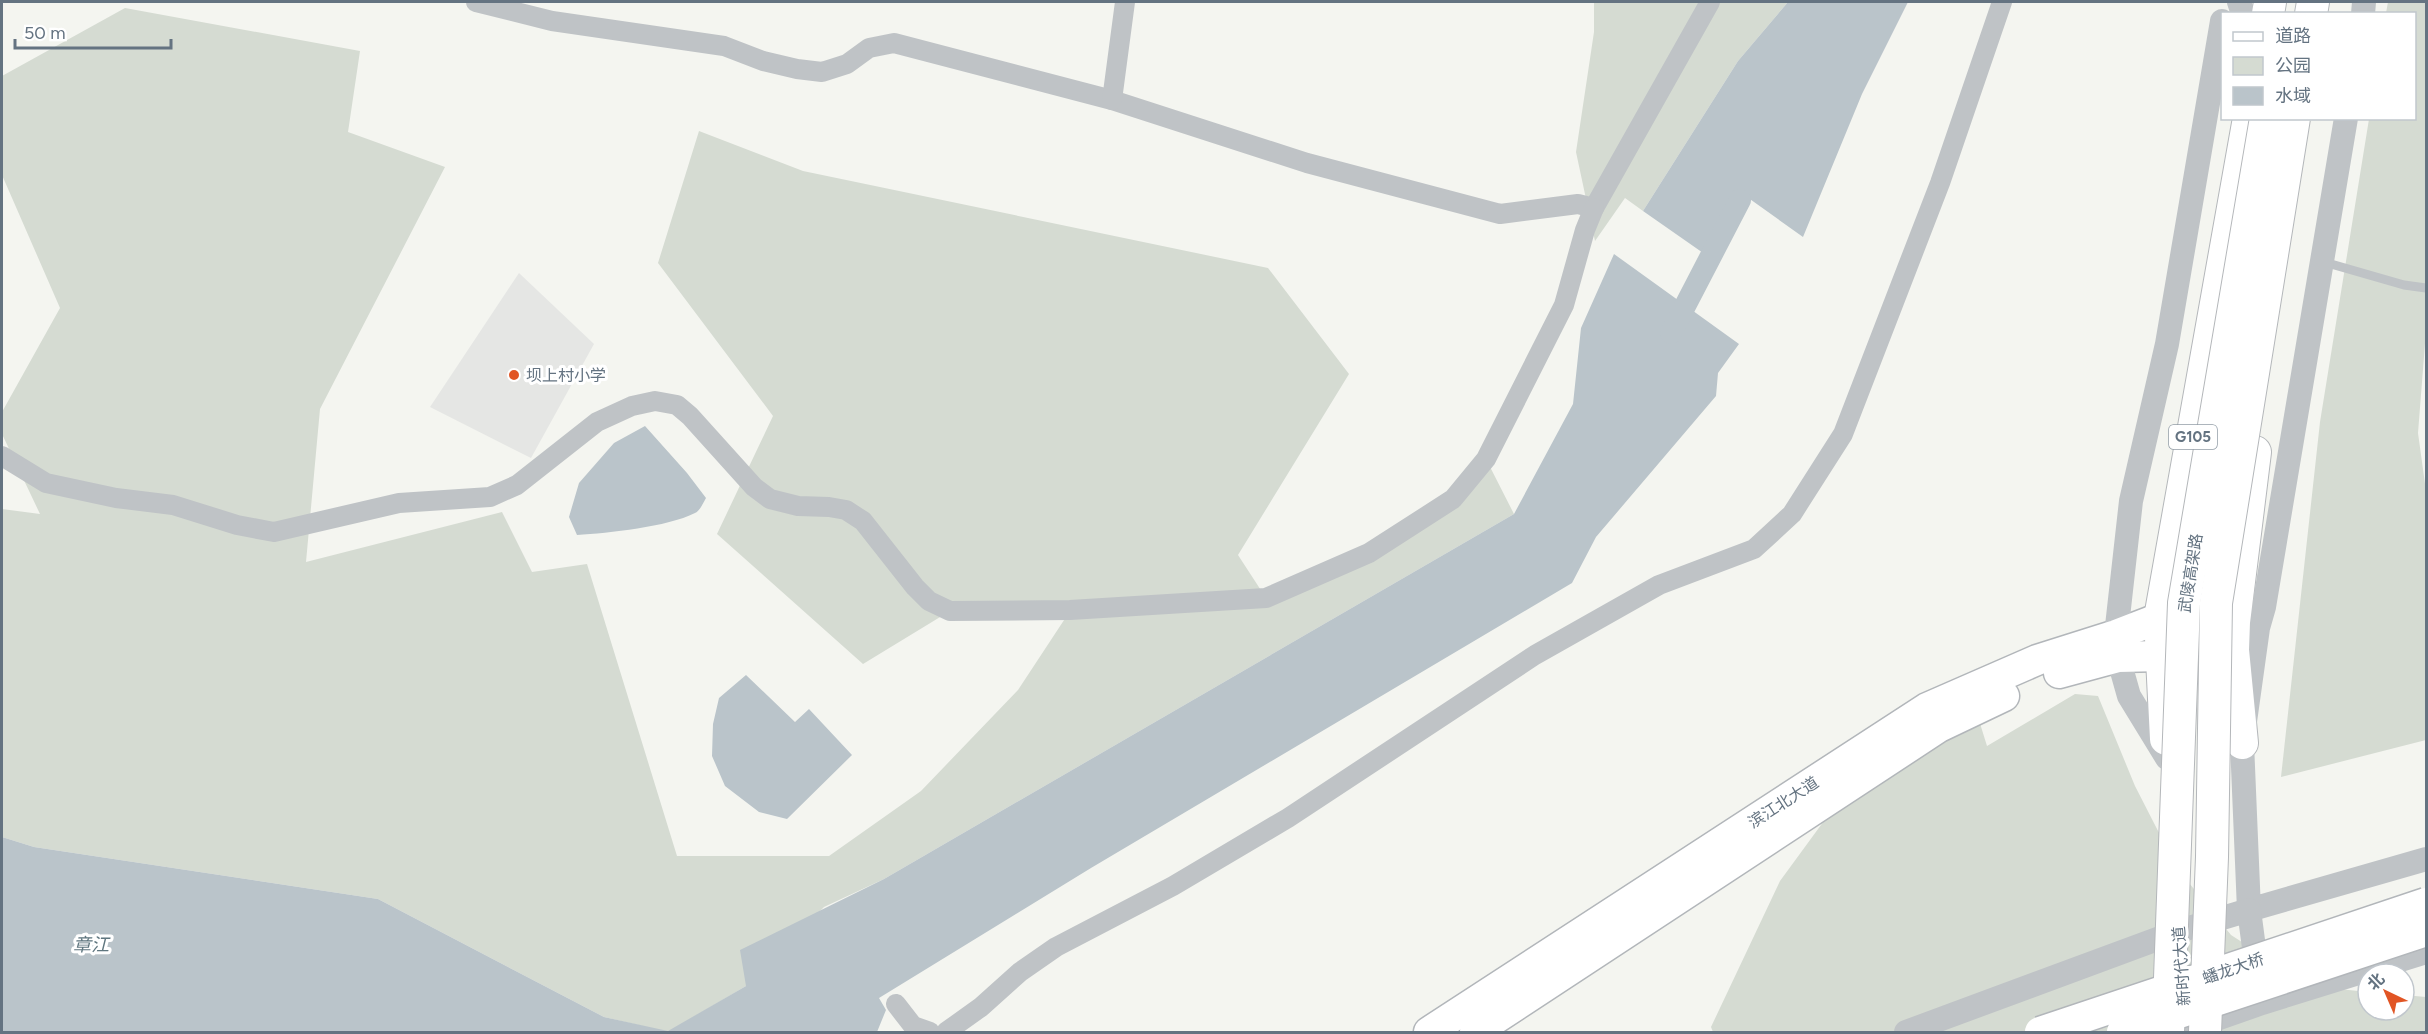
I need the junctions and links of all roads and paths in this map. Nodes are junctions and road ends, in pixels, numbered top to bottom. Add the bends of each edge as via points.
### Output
1 (476, 2) edge
2 (1125, 2) edge
3 (1710, 2) edge
4 (2002, 2) edge
5 (2221, 33) edge
6 (1112, 100) junction
7 (2249, 120) edge
8 (2266, 120) edge
9 (2295, 120) edge
10 (2295, 120) edge
11 (2346, 120) edge
12 (1594, 208) junction
13 (2322, 262) junction
14 (2427, 288) edge
15 (2, 456) edge
16 (2160, 618) junction
17 (2117, 646) junction
18 (2162, 656) junction
19 (2242, 743) junction
20 (2167, 757) junction
21 (2427, 859) edge
22 (2427, 903) edge
23 (2248, 910) junction
24 (2179, 931) junction
25 (2427, 931) edge
26 (2427, 952) edge
27 (2262, 1003) junction
28 (896, 1004) dead end
29 (930, 1032) edge
30 (946, 1032) edge
31 (1429, 1032) edge
32 (1475, 1032) edge
33 (1906, 1032) edge
34 (2040, 1032) edge
35 (2122, 1032) edge
36 (2184, 1032) edge

1 - 6 street via 552,21 724,46 763,61 822,72 848,64 869,48 894,43
2 - 6 street
3 - 12 street
4 - 30 street via 1940,183 1843,434 1792,514 1754,549 1659,585 1535,655 1288,818 1173,886 1056,947
5 - 17 street via 2167,345 2131,501
6 - 12 street via 1307,163 1500,214 1578,204
7 - 16 highway, G105
8 - 36 highway, 武陵高架路, bridge via 2184,603
9 - 36 highway, 武陵高架路, bridge via 2216,603 2212,857
10 - 19 highway via 2234,622
11 - 13 street
12 - 15 street via 1559,315 1486,459 1453,499 1370,553 1266,598 1071,610 950,610 929,601 915,587 863,521 846,510 770,499 754,487 690,416 677,405 655,401 632,406 597,422 517,485 490,497 399,503 274,532 173,505 46,483
13 - 14 lane
13 - 19 street via 2258,628
16 - 17 main road, 滨江北大道
16 - 18 highway, G105
17 - 18 main road, 滨江北大道
17 - 20 street via 2129,696
17 - 31 main road, 滨江北大道 via 2037,660 1927,708
17 - 32 main road, 滨江北大道 via 1939,727
18 - 20 highway, G105
19 - 23 street
20 - 24 street, 新时代大道
21 - 23 street
22 - 34 main road, 蟠龙大桥, bridge
23 - 24 street
23 - 27 street
24 - 33 street
24 - 36 street, 新时代大道
25 - 35 main road, 蟠龙大桥, bridge
26 - 27 street, 新时代大道
27 - 36 street, 新时代大道
28 - 29 street via 913,1026

